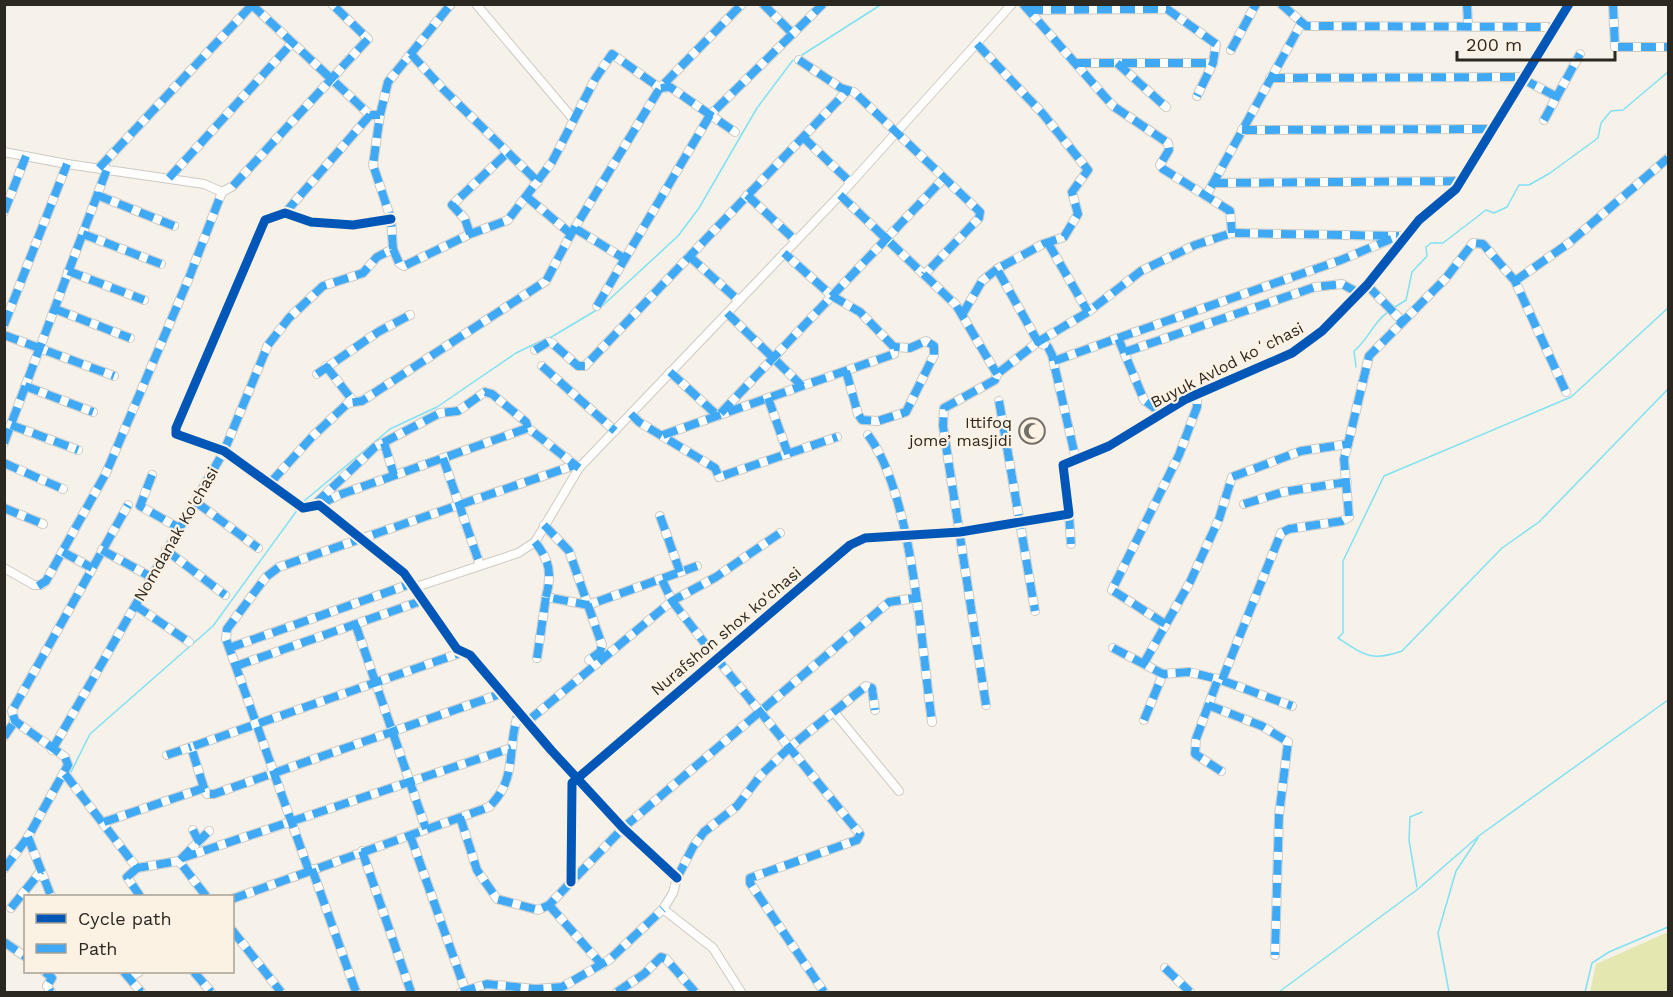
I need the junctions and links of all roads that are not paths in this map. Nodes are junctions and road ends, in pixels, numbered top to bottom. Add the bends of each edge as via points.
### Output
1 (332, 4) edge
2 (450, 4) edge
3 (476, 4) edge
4 (742, 4) edge
5 (763, 4) edge
6 (823, 4) edge
7 (1012, 4) edge
8 (1256, 4) edge
9 (1281, 4) edge
10 (1467, 4) edge
11 (1569, 4) edge
12 (1612, 4) edge
13 (252, 5) edge
14 (1026, 7) edge
15 (1135, 7) edge
16 (1301, 24) junction
17 (1468, 25) junction
18 (1555, 27) junction
19 (793, 34) junction
20 (292, 43) junction
21 (977, 44) junction
22 (1668, 47) edge
23 (1231, 50) dead end
24 (411, 54) junction
25 (1580, 54) dead end
26 (799, 60) dead end
27 (1076, 63) junction
28 (1117, 63) junction
29 (1213, 63) junction
30 (1270, 78) junction
31 (1524, 79) junction
32 (329, 80) junction
33 (660, 88) junction
34 (847, 91) junction
35 (1197, 96) dead end
36 (1557, 97) junction
37 (1166, 107) dead end
38 (370, 115) junction
39 (380, 115) junction
40 (710, 116) junction
41 (574, 120) junction
42 (1544, 120) dead end
43 (1492, 129) junction
44 (1242, 130) junction
45 (735, 132) dead end
46 (897, 133) junction
47 (803, 137) junction
48 (4, 152) edge
49 (507, 153) junction
50 (26, 156) junction
51 (1668, 158) edge
52 (67, 164) junction
53 (103, 168) junction
54 (169, 177) junction
55 (944, 178) junction
56 (1460, 181) junction
57 (538, 182) junction
58 (851, 183) junction
59 (1214, 183) junction
60 (222, 192) junction
61 (97, 195) junction
62 (747, 195) junction
63 (840, 195) junction
64 (1206, 196) junction
65 (527, 197) junction
66 (4, 212) edge
67 (285, 213) junction
68 (391, 219) junction
69 (174, 226) dead end
70 (573, 231) junction
71 (1232, 233) junction
72 (83, 234) junction
73 (470, 234) junction
74 (1403, 235) junction
75 (887, 239) junction
76 (796, 241) junction
77 (1048, 243) junction
78 (393, 249) junction
79 (784, 253) junction
80 (689, 256) junction
81 (625, 259) junction
82 (161, 264) dead end
83 (998, 269) junction
84 (68, 272) junction
85 (924, 275) junction
86 (1515, 281) junction
87 (1367, 285) junction
88 (1359, 292) junction
89 (832, 296) junction
90 (144, 300) dead end
91 (739, 301) junction
92 (597, 306) dead end
93 (54, 309) junction
94 (1088, 312) junction
95 (728, 313) junction
96 (410, 315) dead end
97 (962, 315) junction
98 (1403, 322) junction
99 (4, 325) edge
100 (4, 335) edge
101 (130, 338) dead end
102 (1118, 338) junction
103 (1038, 342) junction
104 (894, 347) junction
105 (40, 348) junction
106 (535, 350) dead end
107 (1125, 352) junction
108 (773, 358) junction
109 (1054, 361) junction
110 (326, 366) junction
111 (542, 366) dead end
112 (846, 371) junction
113 (670, 372) junction
114 (317, 374) dead end
115 (997, 374) junction
116 (114, 376) dead end
117 (26, 386) junction
118 (802, 386) junction
119 (1566, 392) dead end
120 (1197, 393) junction
121 (768, 398) junction
122 (353, 401) junction
123 (999, 401) dead end
124 (93, 412) dead end
125 (631, 414) junction
126 (1162, 414) junction
127 (718, 416) junction
128 (11, 425) junction
129 (528, 428) junction
130 (615, 431) junction
131 (663, 435) junction
132 (868, 435) dead end
133 (837, 437) dead end
134 (4, 443) edge
135 (384, 443) junction
136 (1348, 444) junction
137 (78, 450) dead end
138 (224, 451) junction
139 (788, 453) junction
140 (443, 458) junction
141 (1076, 460) junction
142 (4, 464) edge
143 (577, 467) junction
144 (152, 475) dead end
145 (394, 475) junction
146 (271, 482) junction
147 (1347, 482) junction
148 (63, 489) dead end
149 (196, 502) junction
150 (317, 504) junction
151 (1245, 504) dead end
152 (128, 505) dead end
153 (460, 506) junction
154 (4, 508) edge
155 (1069, 514) junction
156 (660, 516) dead end
157 (1019, 523) junction
158 (43, 524) dead end
159 (544, 525) junction
160 (179, 528) junction
161 (960, 532) junction
162 (780, 533) dead end
163 (906, 536) junction
164 (363, 540) junction
165 (535, 542) junction
166 (1071, 544) dead end
167 (258, 548) dead end
168 (102, 550) junction
169 (166, 550) junction
170 (63, 552) junction
171 (480, 565) junction
172 (698, 566) dead end
173 (4, 568) edge
174 (92, 568) junction
175 (680, 572) junction
176 (151, 577) junction
177 (662, 580) junction
178 (414, 585) junction
179 (225, 596) dead end
180 (546, 597) junction
181 (915, 598) junction
182 (424, 600) junction
183 (672, 602) junction
184 (135, 605) junction
185 (588, 605) junction
186 (1035, 611) dead end
187 (1165, 624) junction
188 (356, 626) junction
189 (189, 642) dead end
190 (230, 648) junction
191 (1113, 648) dead end
192 (463, 652) junction
193 (537, 657) dead end
194 (717, 659) junction
195 (588, 660) dead end
196 (1144, 663) junction
197 (236, 666) junction
198 (1162, 674) junction
199 (1222, 677) junction
200 (376, 682) junction
201 (503, 693) junction
202 (986, 705) dead end
203 (1208, 705) junction
204 (1292, 706) dead end
205 (875, 710) dead end
206 (519, 712) junction
207 (760, 712) junction
208 (834, 712) junction
209 (1144, 720) dead end
210 (15, 721) junction
211 (528, 721) junction
212 (932, 722) dead end
213 (256, 724) junction
214 (393, 732) junction
215 (4, 737) edge
216 (191, 747) junction
217 (790, 747) junction
218 (511, 748) junction
219 (52, 750) junction
220 (167, 755) dead end
221 (1221, 771) dead end
222 (274, 773) junction
223 (65, 774) junction
224 (577, 778) junction
225 (410, 781) junction
226 (204, 788) junction
227 (899, 791) dead end
228 (460, 817) junction
229 (104, 822) junction
230 (291, 822) junction
231 (623, 828) junction
232 (426, 829) junction
233 (193, 830) dead end
234 (209, 831) dead end
235 (410, 835) junction
236 (28, 837) junction
237 (199, 842) junction
238 (363, 852) junction
239 (180, 859) junction
240 (137, 868) junction
241 (4, 869) edge
242 (311, 870) junction
243 (41, 871) junction
244 (677, 878) junction
245 (571, 882) junction
246 (50, 895) edge
247 (139, 895) edge
248 (205, 895) edge
249 (234, 898) edge
250 (549, 905) junction
251 (11, 908) dead end
252 (663, 909) junction
253 (234, 933) edge
254 (4, 942) edge
255 (1275, 955) dead end
256 (24, 956) edge
257 (602, 964) junction
258 (1165, 968) dead end
259 (46, 973) edge
260 (195, 973) edge
261 (127, 975) edge
262 (516, 990) edge
263 (536, 991) edge
264 (464, 992) edge
265 (51, 993) edge
266 (141, 993) edge
267 (211, 993) edge
268 (281, 993) edge
269 (356, 993) edge
270 (411, 993) edge
271 (617, 993) edge
272 (695, 993) edge
273 (741, 993) edge
274 (824, 993) edge
275 (1190, 993) edge

1 - 32 street via 368,39
2 - 24 street
3 - 41 street
4 - 33 street
5 - 19 street
6 - 19 street
7 - 21 street
8 - 23 street
9 - 16 street
10 - 17 street
11 - 18 street, Buyuk Avlod koʻchasi
12 - 22 street via 1614,46
13 - 20 street
13 - 53 street
14 - 15 street
14 - 27 street
15 - 29 street via 1167,9 1216,44
16 - 17 street
16 - 30 street
17 - 18 street
18 - 31 street, Buyuk Avlod koʻchasi
19 - 40 street
20 - 32 street
20 - 54 street
21 - 46 street
21 - 77 street via 1086,166 1087,174 1072,192 1078,214 1064,237
24 - 39 street via 388,82
24 - 49 street
25 - 36 street
26 - 34 street
27 - 28 street
27 - 64 street via 1113,106 1170,145 1161,162 1162,169
28 - 29 street
28 - 37 street
29 - 35 street
30 - 31 street
30 - 44 street
31 - 36 street
31 - 43 street, Buyuk Avlod koʻchasi
32 - 38 street
32 - 60 street via 233,186
33 - 40 street via 670,87
33 - 41 street via 612,54
33 - 70 street
34 - 46 street via 854,92
34 - 47 street
36 - 42 street
38 - 39 street
38 - 67 street
39 - 68 street via 373,165
40 - 45 street
40 - 81 street
41 - 57 street
43 - 44 street
43 - 56 street, Buyuk Avlod koʻchasi
44 - 59 street
46 - 55 street
46 - 58 street
47 - 58 street
47 - 62 street
48 - 50 street
49 - 57 street
49 - 73 street via 452,205 465,219
50 - 52 street
50 - 66 street
51 - 86 street via 1569,243
52 - 53 street
52 - 99 street
53 - 54 street
53 - 61 street
54 - 60 street
55 - 75 street
55 - 85 street via 980,216
56 - 59 street
56 - 74 street, Buyuk Avlod koʻchasi via 1456,189
57 - 65 street
58 - 63 street
59 - 64 street
60 - 170 street via 106,473
61 - 69 street
61 - 72 street
62 - 76 street
62 - 80 street
63 - 75 street
63 - 76 street
64 - 71 street via 1230,211
65 - 70 street
65 - 73 street via 504,223
67 - 68 street via 311,222 353,225
67 - 138 street via 270,217 261,225 176,428 179,435
68 - 78 street
70 - 81 street
70 - 122 street via 542,284 362,401
71 - 74 street
71 - 94 street via 1195,244 1141,271
72 - 82 street
72 - 84 street
73 - 78 street via 404,266
74 - 87 street, Buyuk Avlod koʻchasi
74 - 102 street
75 - 85 street
75 - 89 street
76 - 79 street
77 - 83 street
77 - 94 street
78 - 138 street, Nomdanak Ko'chasi via 378,257 363,273 323,286 289,318 268,345
79 - 89 street
79 - 91 street
80 - 91 street
80 - 106 street via 583,367 552,343
81 - 92 street
83 - 97 street via 982,281
83 - 103 street
84 - 90 street
84 - 93 street
85 - 97 street
86 - 98 street via 1483,244 1476,242
86 - 119 street
87 - 88 street, Buyuk Avlod koʻchasi
87 - 98 street
88 - 107 street via 1342,284 1316,287
88 - 120 street, Buyuk Avlod koʻchasi via 1301,348
89 - 104 street via 860,312
89 - 108 street
91 - 95 street
93 - 101 street
93 - 105 street
94 - 103 street
95 - 108 street
95 - 113 street
96 - 110 street
97 - 115 street
98 - 136 street via 1369,356
100 - 105 street
102 - 107 street
102 - 109 street
103 - 109 street via 1048,347
103 - 115 street
104 - 112 street via 892,355
104 - 112 street via 910,348 926,341 934,346 934,355 906,411 878,421 862,420
105 - 116 street
105 - 117 street
107 - 126 street via 1144,400
108 - 118 street
108 - 127 street
109 - 141 street
110 - 114 street
110 - 122 street
111 - 130 street
112 - 118 street
113 - 125 street
113 - 127 street
115 - 161 street via 995,380 944,408 942,416
117 - 124 street
117 - 128 street
118 - 121 street
120 - 126 street, Buyuk Avlod koʻchasi
120 - 187 street via 1197,407 1179,455 1112,590
121 - 127 street
121 - 139 street
122 - 146 street via 312,437
123 - 157 street
125 - 130 street
125 - 131 street
126 - 141 street, Buyuk Avlod koʻchasi via 1109,446
127 - 131 street
128 - 134 street
128 - 137 street
129 - 135 street via 526,422 485,392 458,411 440,413
129 - 140 street
129 - 143 street
130 - 143 street
131 - 139 street via 715,468 719,477
132 - 163 street via 885,460
133 - 139 street
135 - 145 street
135 - 150 street via 375,447
136 - 147 street via 1344,459
136 - 187 street via 1301,451 1232,477 1219,519 1190,582
138 - 146 street
138 - 149 street, Nomdanak Ko'chasi
140 - 145 street
140 - 153 street
141 - 155 street via 1063,465
142 - 148 street
143 - 153 street
143 - 159 street
144 - 160 street via 140,506
145 - 150 street
146 - 150 street via 306,508
147 - 151 street via 1283,492
147 - 199 street via 1350,513 1346,520 1281,533
149 - 160 street, Nomdanak Ko'chasi
149 - 167 street
150 - 164 street
152 - 168 street
153 - 164 street
153 - 171 street
154 - 158 street
155 - 157 street
155 - 166 street
156 - 175 street
157 - 161 street
157 - 186 street
159 - 165 street
159 - 185 street via 569,551
160 - 169 street, Nomdanak Ko'chasi
161 - 163 street
161 - 202 street
162 - 183 street
163 - 181 street
163 - 194 street, Nurafshon shox ko'chasi via 869,537 854,542
164 - 178 street
164 - 190 street via 272,571 227,629
165 - 171 street via 518,553
165 - 180 street via 548,559 551,571
168 - 174 street
168 - 176 street
169 - 176 street, Nomdanak Ko'chasi
169 - 179 street
170 - 173 street via 41,585
170 - 174 street
171 - 178 street
172 - 175 street
174 - 210 street via 13,708 11,715
175 - 177 street
176 - 184 street, Nomdanak Ko'chasi
177 - 183 street
177 - 185 street
178 - 182 street
178 - 190 street
180 - 185 street
180 - 193 street
181 - 207 street via 889,602
181 - 212 street
182 - 188 street
182 - 192 street via 451,643
183 - 194 street
183 - 211 street
184 - 189 street
184 - 219 street, Nomdanak Ko'chasi
185 - 195 street via 602,645 600,652
187 - 196 street
188 - 197 street
188 - 200 street
190 - 197 street
191 - 196 street
192 - 200 street
192 - 201 street
194 - 207 street
194 - 224 street, Nurafshon shox ko'chasi
196 - 198 street
197 - 213 street
198 - 199 street via 1189,672
198 - 209 street
199 - 203 street
199 - 204 street
200 - 213 street
200 - 214 street
201 - 206 street
201 - 214 street
203 - 221 street via 1195,754
203 - 255 street via 1262,726 1288,742 1279,815
205 - 208 street via 872,688 868,686
206 - 211 street
206 - 218 street
207 - 217 street
207 - 231 street
208 - 217 street
208 - 227 street
210 - 215 street
210 - 219 street
211 - 224 street
213 - 216 street
213 - 222 street
214 - 222 street
214 - 225 street
216 - 220 street
216 - 226 street
217 - 244 street via 737,806 704,832
217 - 274 street via 860,836 754,874 750,882
218 - 225 street
218 - 228 street via 510,775 496,800 489,807
219 - 223 street via 67,759
222 - 226 street via 210,795
222 - 230 street
223 - 229 street
223 - 236 street
224 - 231 street
224 - 245 street via 571,785
225 - 230 street
225 - 232 street
226 - 229 street
228 - 232 street
228 - 250 street via 477,870 497,899 538,910
229 - 240 street
230 - 239 street
230 - 242 street
231 - 244 street
231 - 245 street
232 - 235 street
233 - 237 street
234 - 237 street
235 - 238 street
235 - 264 street
236 - 241 street
236 - 243 street
237 - 239 street
238 - 242 street
238 - 270 street
239 - 240 street
239 - 248 street
240 - 247 street via 127,876
242 - 249 street
242 - 269 street
243 - 246 street
243 - 251 street
244 - 252 street
245 - 250 street
250 - 257 street
252 - 257 street
252 - 273 street via 713,948
253 - 268 street
254 - 256 street
257 - 263 street via 562,987
258 - 275 street
259 - 265 street via 52,978 47,987
260 - 267 street
261 - 266 street
262 - 263 street
262 - 264 street via 487,984
271 - 272 street via 661,957

